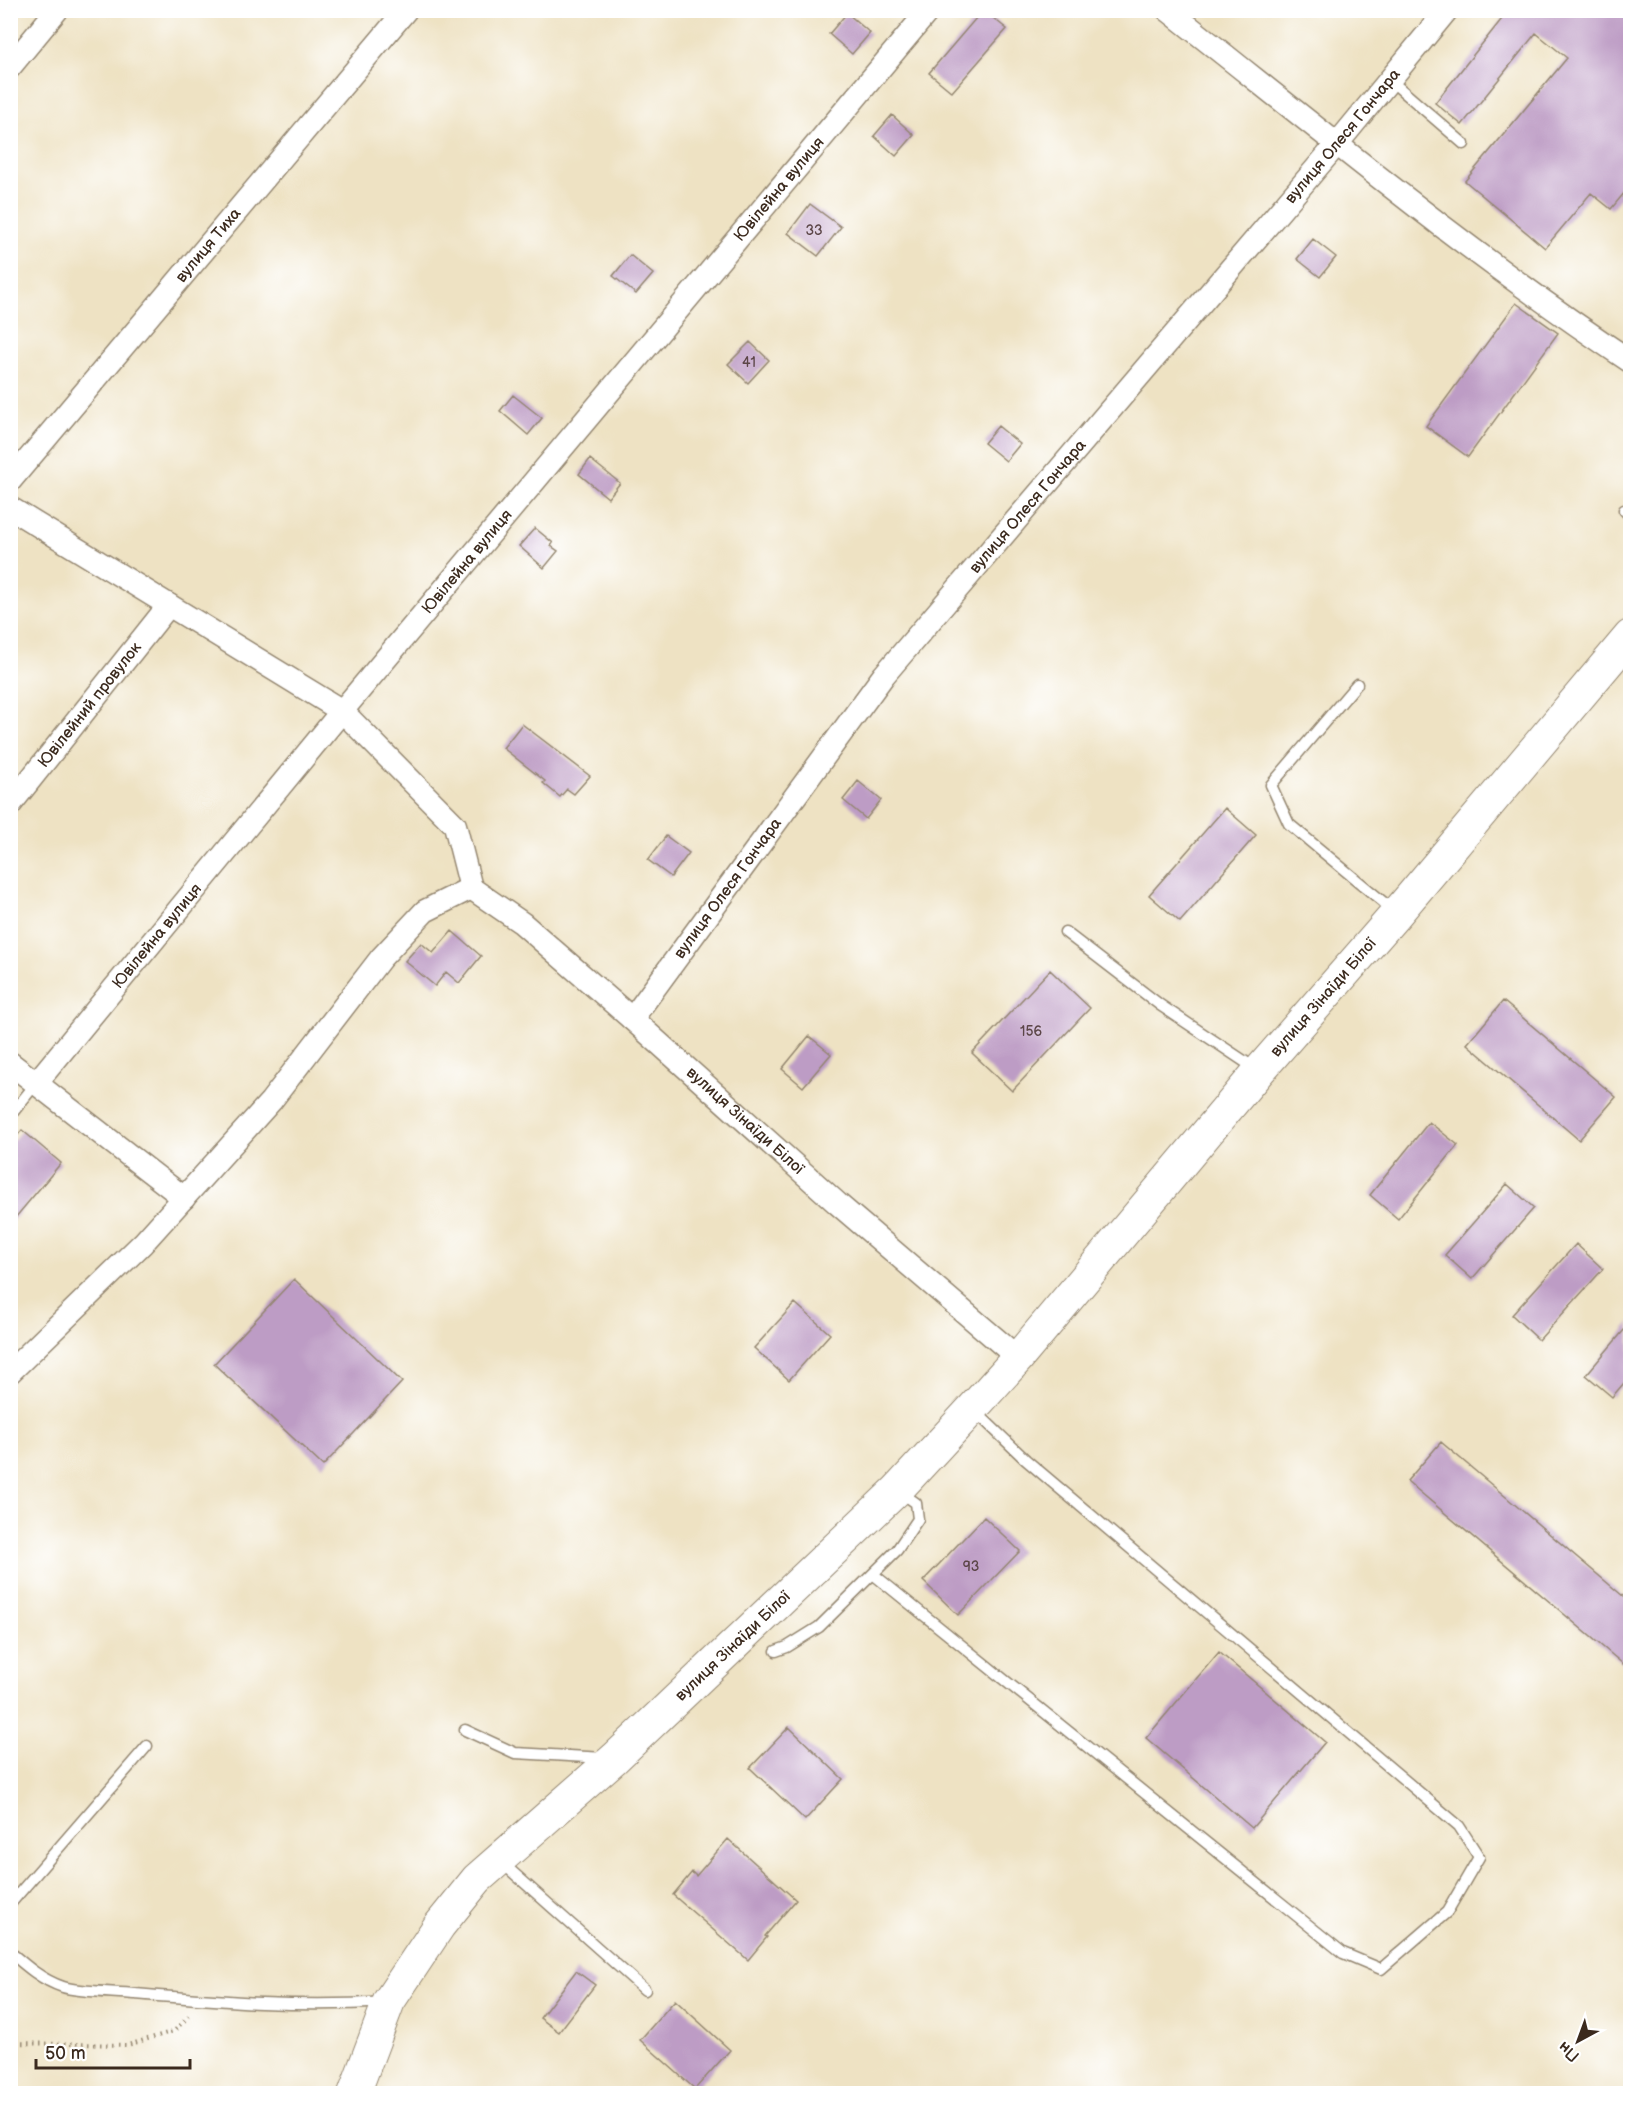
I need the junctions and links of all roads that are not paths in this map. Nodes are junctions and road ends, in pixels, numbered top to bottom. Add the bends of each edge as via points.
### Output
1 (57, 10) edge
2 (406, 10) edge
3 (929, 10) edge
4 (1168, 10) edge
5 (1447, 10) edge
6 (10, 67) edge
7 (1390, 80) junction
8 (1338, 144) junction
9 (1464, 144) dead end
10 (1630, 361) edge
11 (10, 481) edge
12 (10, 508) edge
13 (169, 605) junction
14 (1630, 636) edge
15 (1358, 684) dead end
16 (342, 711) junction
17 (10, 806) edge
18 (471, 888) junction
19 (1397, 913) junction
20 (1065, 932) dead end
21 (632, 1019) junction
22 (10, 1063) edge
23 (1259, 1071) junction
24 (37, 1082) junction
25 (10, 1116) edge
26 (184, 1198) junction
27 (1018, 1358) junction
28 (10, 1372) edge
29 (972, 1409) junction
30 (897, 1490) junction
31 (873, 1574) junction
32 (777, 1651) dead end
33 (465, 1730) dead end
34 (147, 1746) dead end
35 (615, 1758) junction
36 (499, 1860) junction
37 (10, 1905) edge
38 (10, 1952) edge
39 (645, 1990) dead end
40 (388, 2001) junction
41 (354, 2094) edge

1 - 6 street
2 - 11 street, вулиця Тиха
3 - 16 street, Ювілейна вулиця
4 - 8 street
5 - 7 street, вулиця Олеся Гончара
7 - 8 street, вулиця Олеся Гончара
7 - 9 lane
8 - 10 street via 1555,311
8 - 21 street, вулиця Олеся Гончара via 884,675
12 - 13 street
13 - 16 street
13 - 17 street, Ювілейний провулок
14 - 19 street, вулиця Зінаїди Білої
15 - 19 lane via 1271,785 1288,824
16 - 18 street via 454,825
16 - 24 street, Ювілейна вулиця
18 - 21 street, вулиця Зінаїди Білої via 522,923
18 - 26 street via 426,910 388,950 271,1101
19 - 23 street, вулиця Зінаїди Білої
20 - 23 lane via 1160,1005
21 - 27 street, вулиця Зінаїди Білої via 838,1204
22 - 24 street
23 - 27 street, вулиця Зінаїди Білої
24 - 25 lane, Ювілейна вулиця
24 - 26 street
26 - 28 street
27 - 29 street, вулиця Зінаїди Білої
29 - 30 street, вулиця Зінаїди Білої
29 - 31 lane via 1034,1467 1459,1826 1479,1857 1447,1912 1381,1969 1343,1953
30 - 31 lane via 916,1503 918,1519 897,1550
30 - 35 street, вулиця Зінаїди Білої
31 - 32 lane via 819,1627
33 - 35 lane via 515,1753
34 - 37 lane
35 - 36 street, вулиця Зінаїди Білої
36 - 39 lane
36 - 40 street, вулиця Зінаїди Білої via 477,1879 438,1926
38 - 40 lane via 30,1970 64,1988 204,2001 341,2005
40 - 41 street, вулиця Зінаїди Білої

